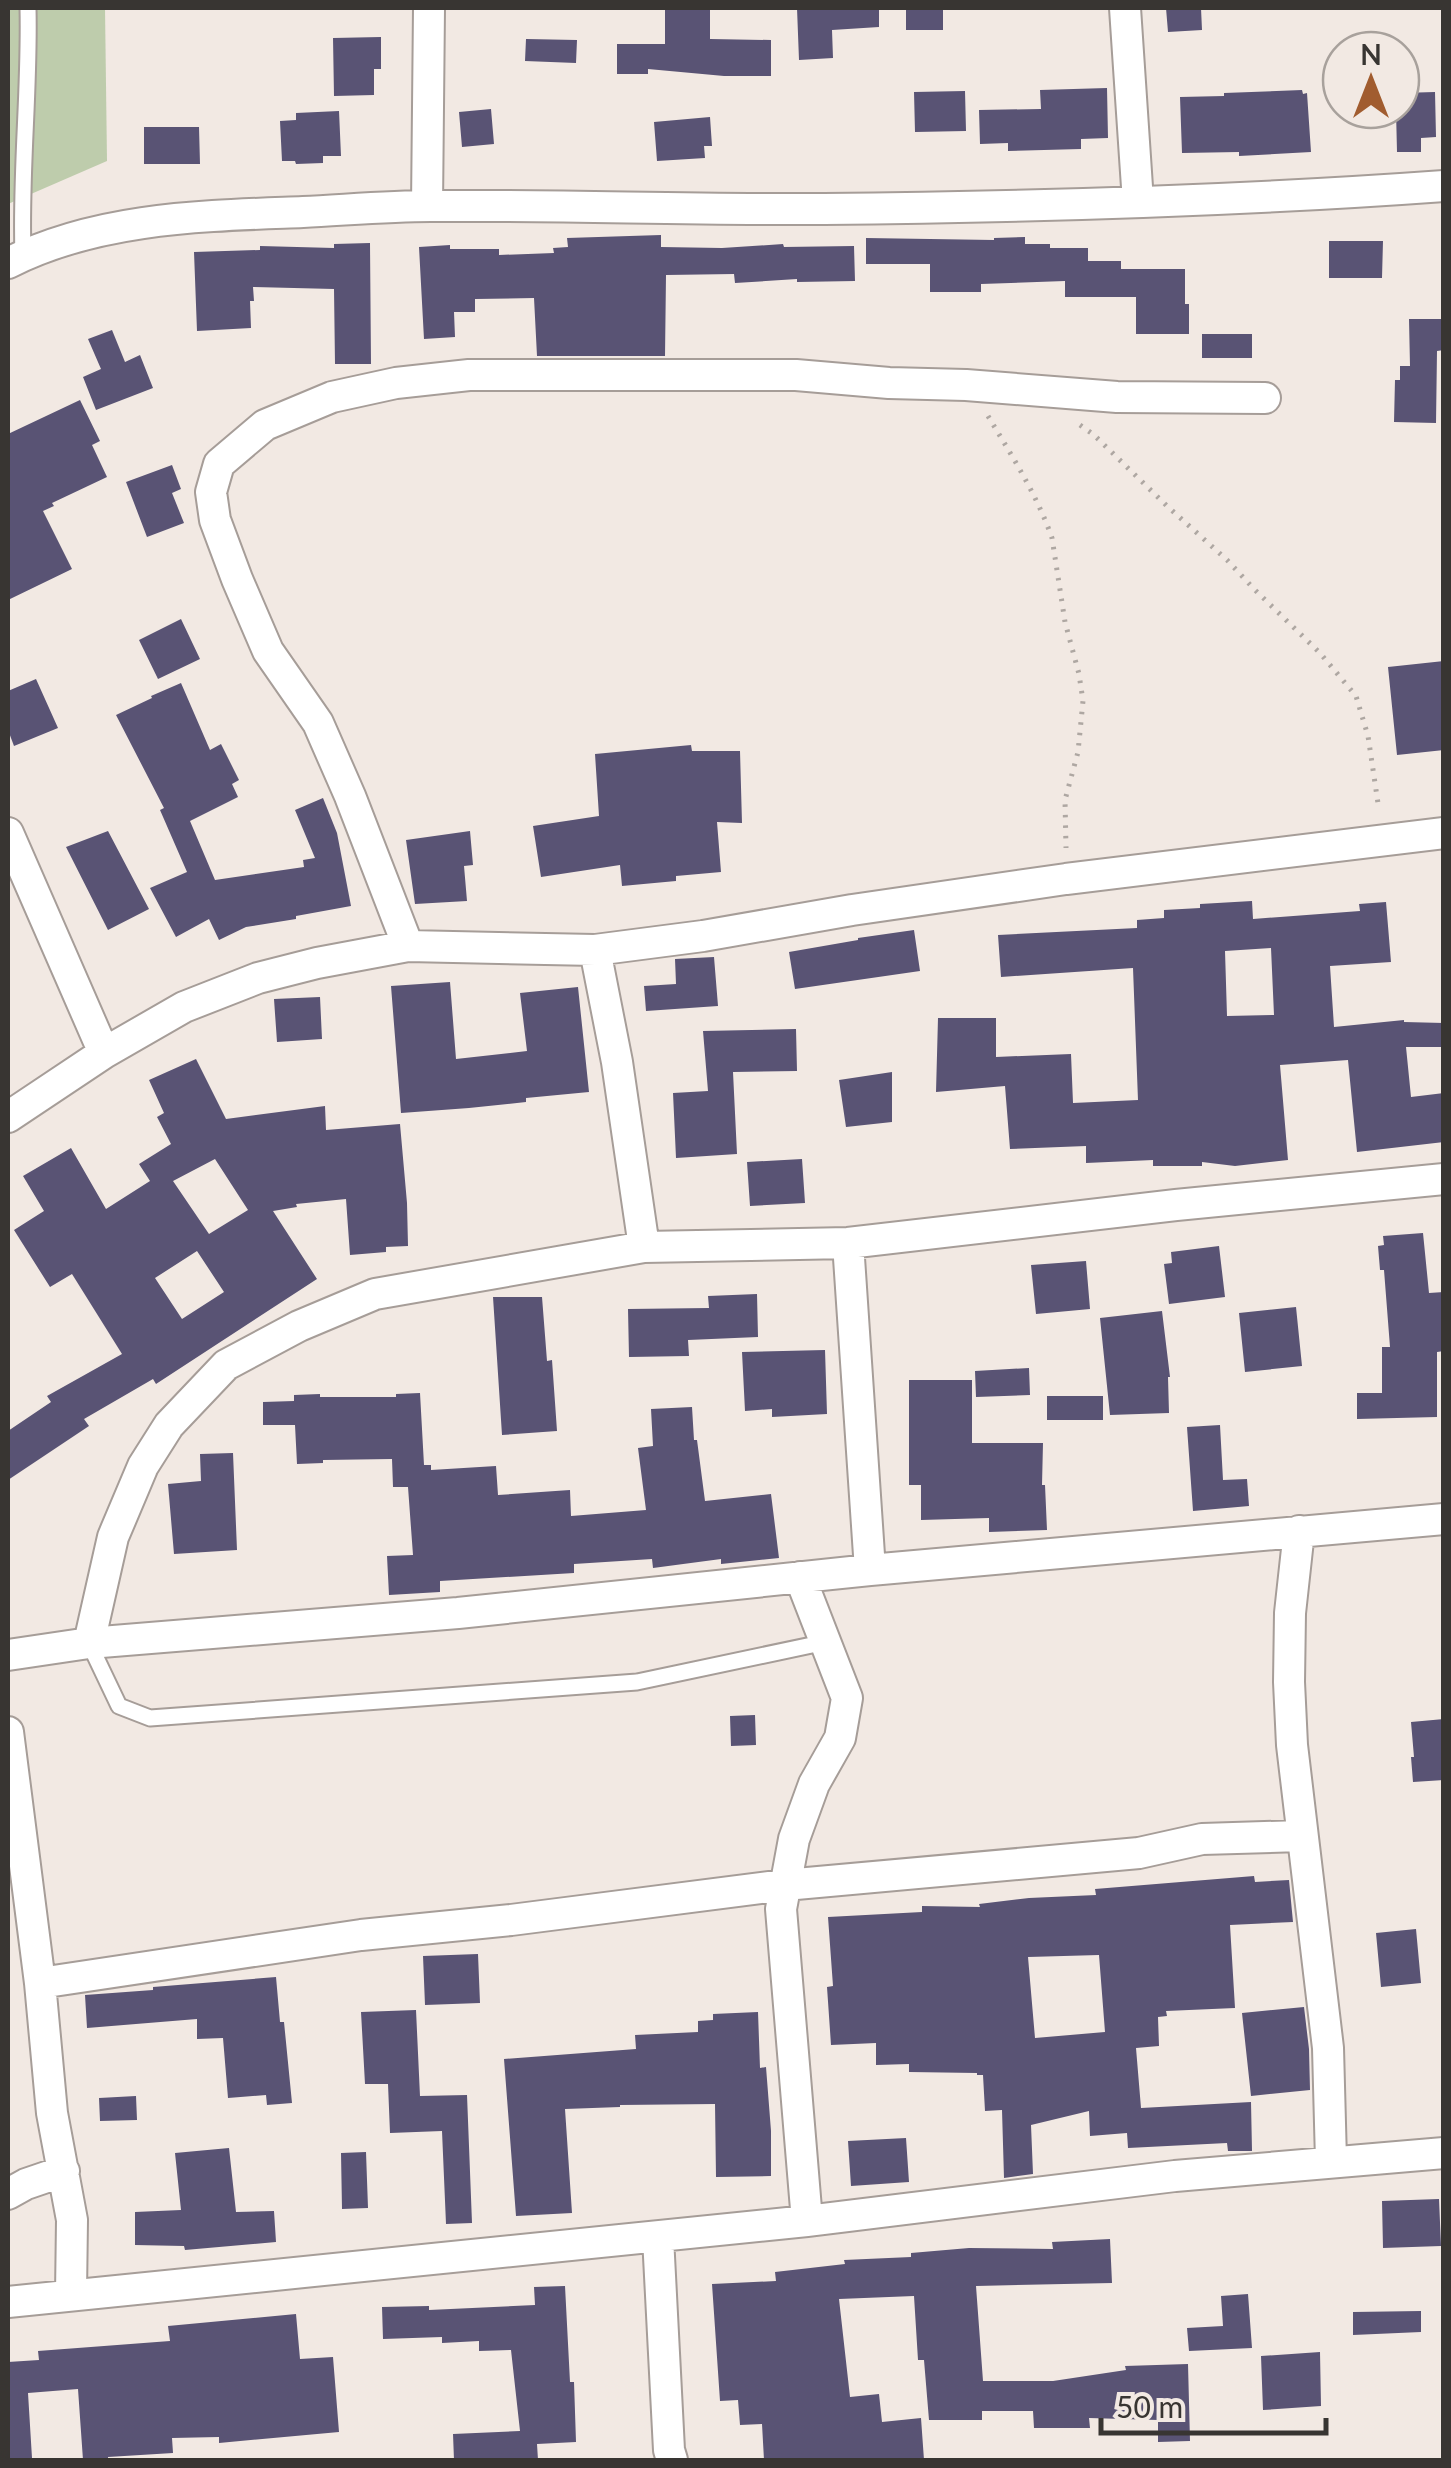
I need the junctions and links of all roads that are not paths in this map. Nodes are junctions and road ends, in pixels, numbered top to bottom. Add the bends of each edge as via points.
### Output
1 (28, 8) edge
2 (429, 8) edge
3 (1126, 8) edge
4 (1444, 186) edge
5 (1138, 202) junction
6 (427, 206) junction
7 (16, 259) edge
8 (1265, 398) dead end
9 (8, 833) edge
10 (1444, 833) edge
11 (408, 946) junction
12 (595, 950) junction
13 (104, 1053) junction
14 (8, 1117) edge
15 (1444, 1178) edge
16 (848, 1243) junction
17 (644, 1248) junction
18 (1444, 1520) edge
19 (1299, 1531) junction
20 (870, 1570) junction
21 (800, 1577) junction
22 (826, 1642) junction
23 (88, 1643) junction
24 (8, 1655) edge
25 (8, 1732) edge
26 (1301, 1836) junction
27 (786, 1885) junction
28 (40, 1982) junction
29 (1444, 2153) edge
30 (1331, 2161) junction
31 (64, 2171) junction
32 (8, 2194) edge
33 (808, 2221) junction
34 (658, 2237) junction
35 (70, 2294) junction
36 (8, 2302) edge
37 (672, 2460) edge

1 - 7 lane
2 - 6 street
3 - 5 street
4 - 5 street
5 - 6 street via 824,209
6 - 7 street via 136,223
8 - 11 street via 1116,396 796,374 469,375 332,397 265,425 219,464 211,492 215,520 268,651 318,723
9 - 13 street
10 - 12 street via 1066,880
11 - 12 street
11 - 13 street via 258,978 184,1007
12 - 17 street
13 - 14 street
15 - 16 street
16 - 17 street
16 - 20 street
17 - 23 street via 375,1294 226,1365 169,1425 143,1466 113,1536
18 - 19 street
19 - 20 street
19 - 26 street via 1289,1682
20 - 21 street
21 - 22 street
21 - 23 street
22 - 23 lane via 637,1682 150,1718 119,1706
22 - 27 street via 847,1698 840,1738 794,1839
23 - 24 street
25 - 28 street
26 - 27 street via 1202,1839 1138,1853
26 - 30 street via 1328,2048
27 - 28 street via 360,1934
27 - 33 street via 781,1909
28 - 31 street
29 - 30 street
30 - 33 street
31 - 32 street
31 - 35 street via 72,2220
33 - 34 street
34 - 35 street
34 - 37 street
35 - 36 street

